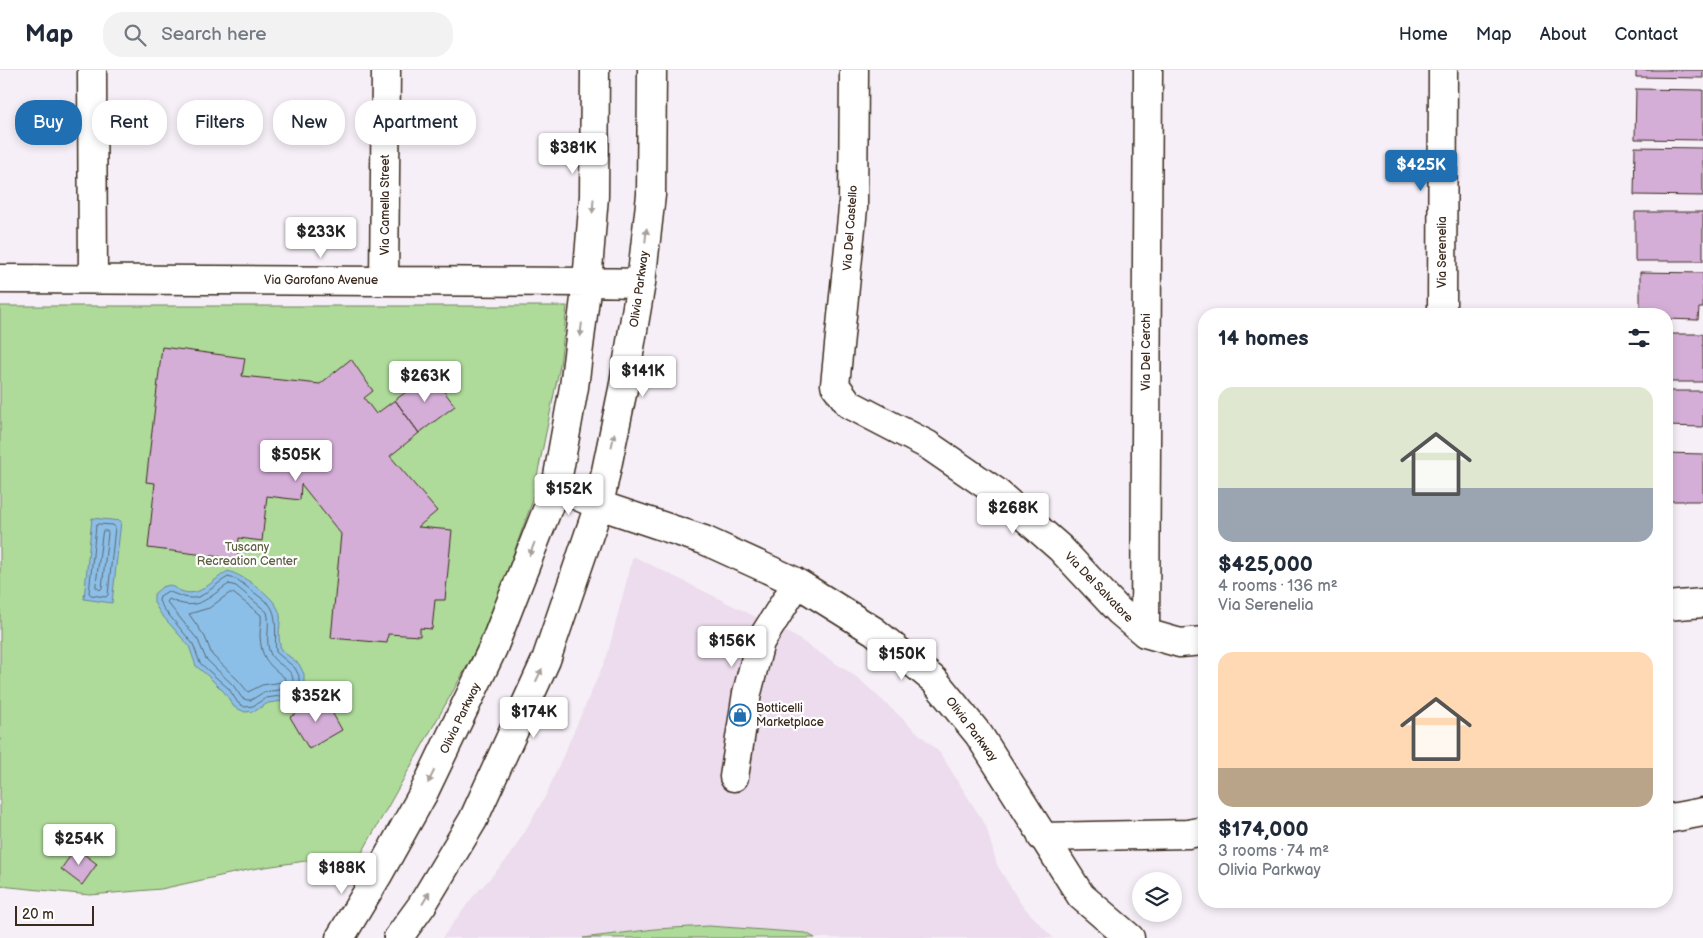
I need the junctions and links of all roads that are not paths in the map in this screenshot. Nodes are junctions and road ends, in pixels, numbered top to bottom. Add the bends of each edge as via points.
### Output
1 (92, 70) edge
2 (386, 70) edge
3 (595, 70) edge
4 (652, 70) edge
5 (854, 70) edge
6 (1148, 70) edge
7 (1443, 70) edge
8 (0, 279) edge
9 (93, 280) junction
10 (384, 281) junction
11 (587, 282) junction
12 (641, 283) junction
13 (1442, 308) edge
14 (835, 385) joint
15 (556, 487) junction
16 (599, 505) junction
17 (797, 583) junction
18 (1703, 603) edge
19 (1673, 605) edge
20 (1145, 633) junction
21 (1198, 642) edge
22 (734, 777) dead end
23 (1703, 812) edge
24 (1673, 818) edge
25 (1198, 832) edge
26 (1042, 837) junction
27 (340, 938) edge
28 (398, 938) edge
29 (1130, 938) edge

1 - 9 street
2 - 10 street, Via Camella Street
3 -> 11 street, Olivia Parkway via 594,196
12 -> 4 street, Olivia Parkway via 651,195
5 - 14 street, Via Del Castello via 853,208
6 - 20 street, Via Del Cerchi
7 - 13 street, Via Serenelia
8 - 9 street, Via Garofano Avenue
9 - 10 street, Via Garofano Avenue
10 - 11 street, Via Garofano Avenue
11 - 12 street, Via Garofano Avenue
11 -> 15 street, Olivia Parkway via 574,387
16 -> 12 street, Olivia Parkway
14 - 20 street, Via Del Salvatore via 849,404 928,445 995,491 1060,548 1119,611
15 - 16 street, Olivia Parkway
15 -> 27 street, Olivia Parkway via 494,648 423,794
16 - 17 street, Olivia Parkway via 704,540
28 -> 16 street, Olivia Parkway via 477,811 546,660
17 - 22 street via 760,642 747,693
17 - 26 street, Olivia Parkway via 874,631 934,680 980,735
18 - 19 street
20 - 21 street, Via Del Salvatore via 1180,643
23 - 24 street
25 - 26 street
26 - 29 street, Olivia Parkway via 1081,896

